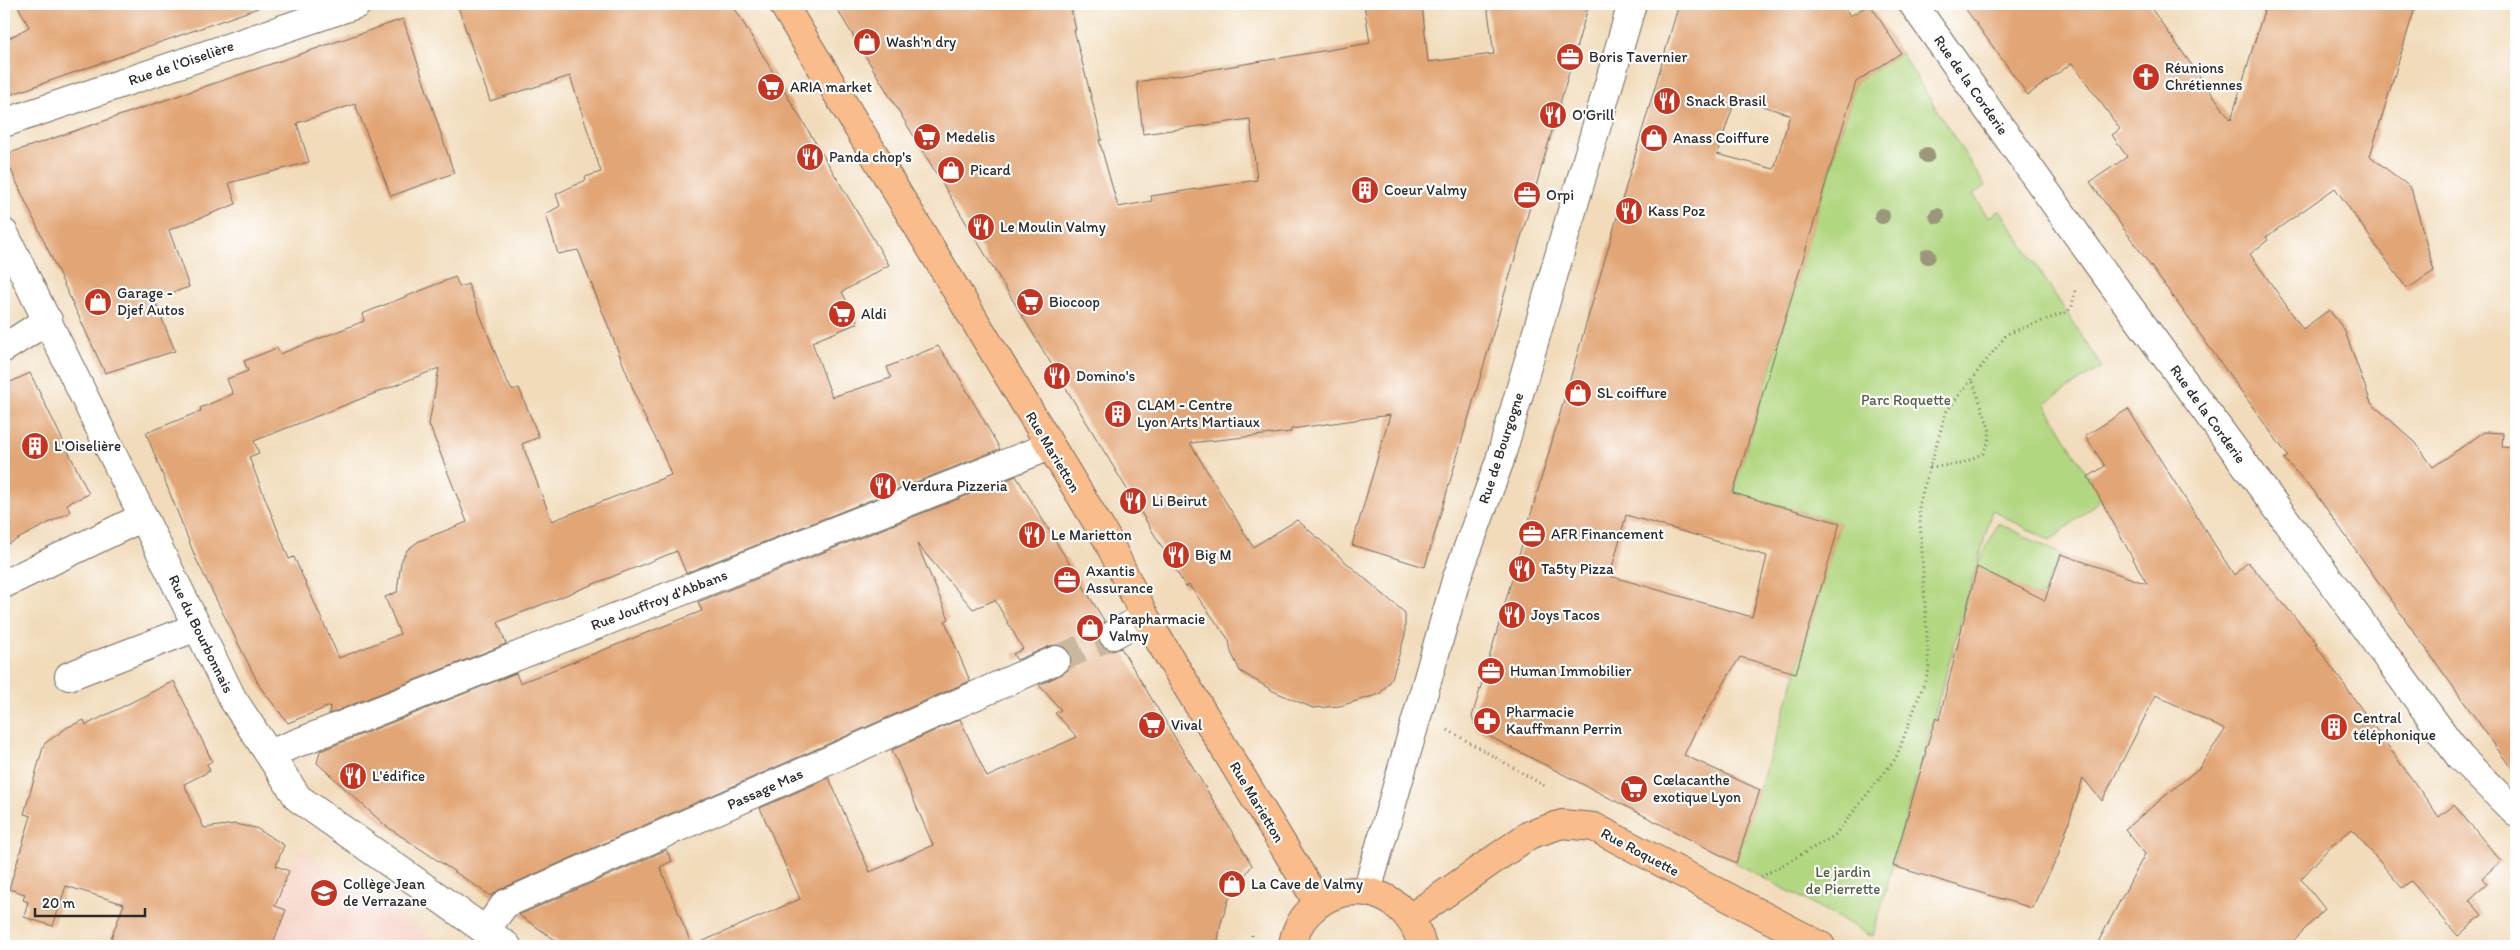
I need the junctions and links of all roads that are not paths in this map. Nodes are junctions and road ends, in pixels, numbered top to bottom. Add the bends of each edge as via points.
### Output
1 (357, 4) edge
2 (783, 4) edge
3 (1632, 4) edge
4 (1913, 4) edge
5 (4, 123) edge
6 (4, 233) edge
7 (48, 320) junction
8 (4, 348) edge
9 (1050, 446) junction
10 (143, 517) junction
11 (4, 584) edge
12 (1145, 617) junction
13 (197, 627) junction
14 (1113, 635) tunnel mouth
15 (1056, 660) tunnel mouth
16 (69, 676) dead end
17 (269, 754) junction
18 (2516, 813) edge
19 (1367, 891) junction
20 (1318, 903) junction
21 (1410, 918) junction
22 (485, 931) junction
23 (508, 946) edge
24 (1293, 946) edge
25 (1422, 946) edge
26 (1822, 946) edge

1 - 5 street, Rue de l'Oiselière
2 - 9 main road, Rue Marietton
3 - 19 street, Rue de Bourgogne via 1499,463 1456,580
4 - 18 street, Rue de la Corderie via 2097,263 2454,749
6 - 7 street, Rue du Bourbonnais
7 - 8 street
7 - 10 street, Rue du Bourbonnais
9 - 12 main road, Rue Marietton via 1107,539
9 - 17 street, Rue Jouffroy d'Abbans
10 - 11 street
10 - 13 street, Rue du Bourbonnais
12 - 14 street
12 - 20 main road, Rue Marietton
13 - 16 street
13 - 17 street, Rue du Bourbonnais via 232,698
15 - 22 street, Passage Mas via 505,904
17 - 22 street, Rue du Bourbonnais via 298,798
19 - 20 main road via 1350,891
19 - 21 main road via 1384,897
20 - 24 main road via 1303,919
21 - 25 main road
21 - 26 main road, Rue Roquette via 1529,835 1562,824 1594,827
22 - 23 street, Rue du Bourbonnais

